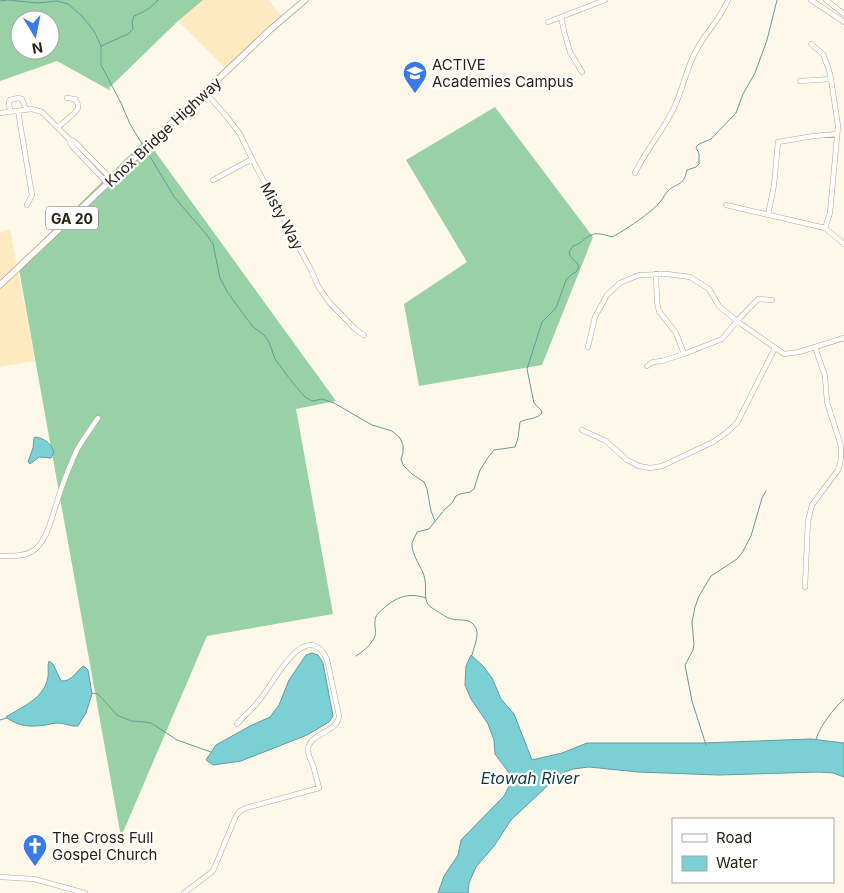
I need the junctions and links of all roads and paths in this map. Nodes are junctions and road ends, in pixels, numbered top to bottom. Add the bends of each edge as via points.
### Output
1 (305, 0) edge
2 (605, 0) edge
3 (728, 0) edge
4 (811, 0) edge
5 (826, 0) edge
6 (844, 14) edge
7 (561, 17) junction
8 (548, 22) dead end
9 (844, 22) edge
10 (811, 44) dead end
11 (582, 72) dead end
12 (832, 79) junction
13 (800, 81) dead end
14 (204, 92) junction
15 (67, 98) dead end
16 (26, 110) junction
17 (18, 111) junction
18 (10, 112) junction
19 (0, 113) edge
20 (58, 127) junction
21 (837, 134) junction
22 (252, 159) junction
23 (635, 173) dead end
24 (213, 180) dead end
25 (110, 182) junction
26 (27, 205) dead end
27 (726, 206) dead end
28 (768, 215) junction
29 (825, 228) junction
30 (844, 244) edge
31 (656, 274) junction
32 (0, 285) edge
33 (772, 300) dead end
34 (737, 321) junction
35 (364, 335) dead end
36 (844, 338) edge
37 (588, 347) dead end
38 (815, 347) junction
39 (775, 348) junction
40 (684, 354) junction
41 (647, 366) dead end
42 (98, 418) dead end
43 (582, 430) dead end
44 (0, 556) edge
45 (805, 587) dead end
46 (237, 724) dead end
47 (0, 877) edge
48 (85, 893) edge
49 (184, 893) edge

1 - 14 main road, Knox Bridge Highway / GA 20
2 - 7 street
3 - 23 street via 697,48 674,108
4 - 9 street
5 - 6 street
7 - 8 street
7 - 11 street via 570,52
10 - 12 street via 823,54
12 - 13 street
12 - 21 street
14 - 22 street, Misty Way via 240,134
14 - 25 main road, Knox Bridge Highway / GA 20
15 - 20 street via 75,99 78,108
16 - 17 street
16 - 18 street via 22,99 18,98 10,100
16 - 20 street via 42,112
17 - 18 street
17 - 26 street via 32,195
18 - 19 street
20 - 25 street via 81,147
21 - 28 street via 778,142
21 - 29 street via 830,213
22 - 24 street
22 - 35 street, Misty Way via 318,286 329,302
25 - 32 main road, Knox Bridge Highway / GA 20
27 - 28 street
28 - 29 street
29 - 30 street
31 - 34 street via 690,277 709,289 719,306
31 - 37 street via 639,275 607,295 595,317
31 - 40 street via 659,311 676,333
33 - 34 street via 758,299
34 - 39 street
34 - 40 street via 722,338
36 - 38 street
38 - 39 street via 784,354
38 - 45 street via 841,446 841,460 838,470 812,505 808,521
39 - 43 street via 737,423 714,442 662,466 638,466 606,441
40 - 41 street
42 - 44 street via 74,456 50,526 41,542 30,552
46 - 49 street via 296,651 313,645 323,651 339,720 311,742 308,750 319,788 240,811 213,871
47 - 48 street via 34,879

